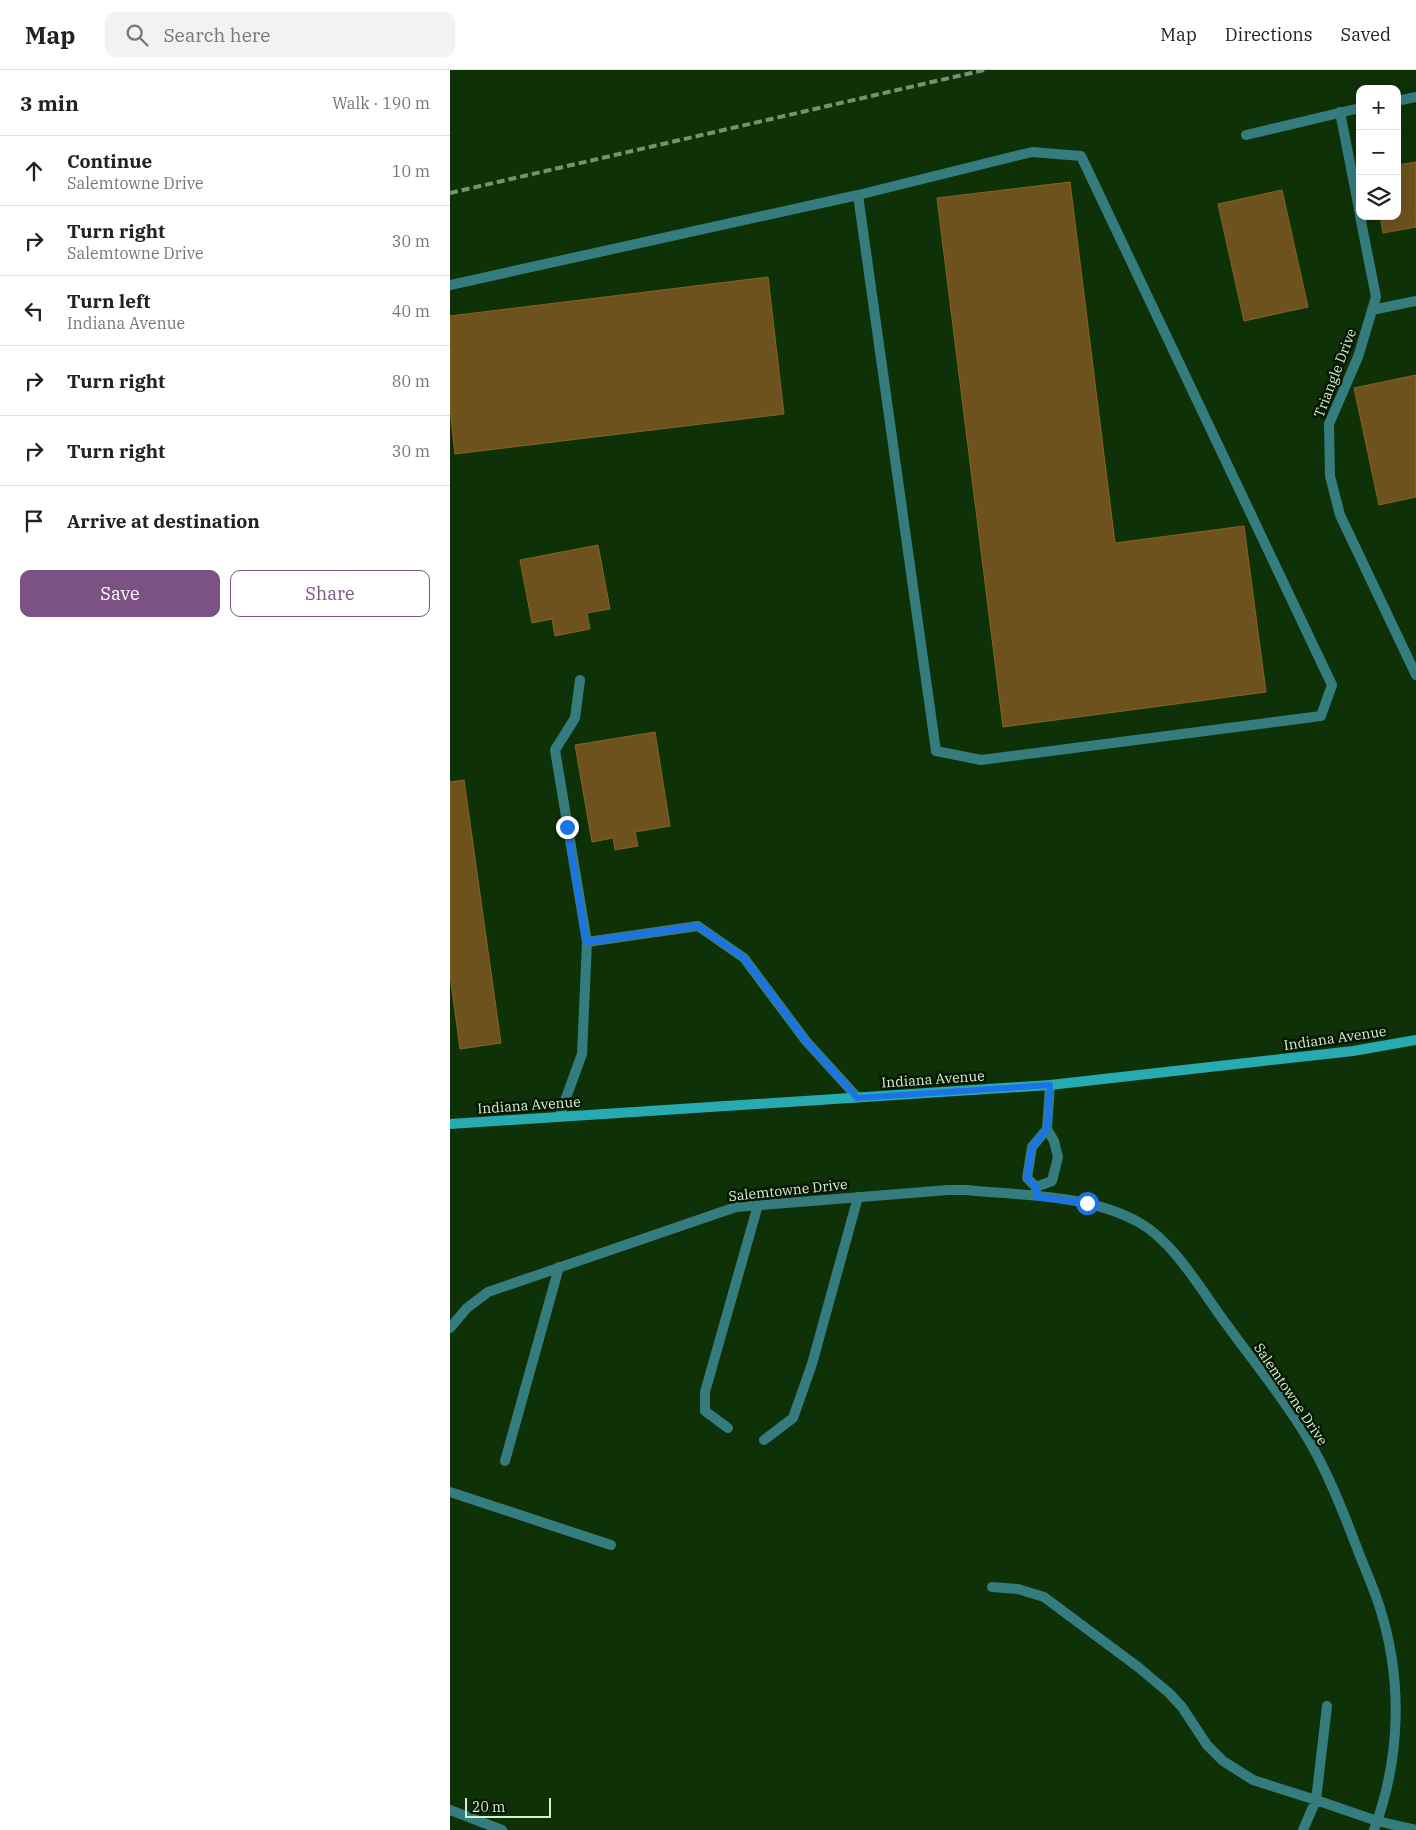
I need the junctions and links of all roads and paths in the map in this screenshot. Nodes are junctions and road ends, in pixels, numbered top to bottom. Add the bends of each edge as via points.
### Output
1 (1416, 97) edge
2 (1401, 100) edge
3 (1356, 109) edge
4 (1340, 112) junction
5 (1246, 135) dead end
6 (1356, 194) edge
7 (858, 195) junction
8 (1361, 220) edge
9 (450, 285) edge
10 (1416, 301) edge
11 (1372, 310) junction
12 (1416, 675) edge
13 (580, 680) dead end
14 (586, 942) junction
15 (1416, 1040) edge
16 (1050, 1085) junction
17 (857, 1098) junction
18 (559, 1117) junction
19 (450, 1124) edge
20 (1047, 1129) junction
21 (1036, 1192) junction
22 (858, 1197) junction
23 (758, 1205) junction
24 (560, 1267) junction
25 (450, 1328) edge
26 (728, 1428) dead end
27 (764, 1440) dead end
28 (505, 1461) dead end
29 (450, 1492) edge
30 (611, 1545) dead end
31 (992, 1587) dead end
32 (1327, 1706) dead end
33 (1316, 1800) junction
34 (450, 1810) edge
35 (1376, 1825) edge
36 (502, 1830) edge
37 (1304, 1830) edge
38 (1416, 1830) edge

1 - 2 street
3 - 4 street
4 - 5 street
4 - 6 street, Triangle Drive
7 - 7 street via 936,751 981,760 1321,716 1332,685 1081,156 1032,152
7 - 9 street
8 - 11 street, Triangle Drive via 1376,297
10 - 11 street
11 - 12 street, Triangle Drive via 1358,357 1329,424 1330,476 1340,515
13 - 14 street via 576,718 554,750
14 - 17 street via 698,926 744,958 806,1041
14 - 18 street via 582,1054
15 - 16 main road, Indiana Avenue via 1353,1052
16 - 17 main road, Indiana Avenue
16 - 20 street
17 - 18 main road, Indiana Avenue
18 - 19 main road, Indiana Avenue
20 - 21 street via 1032,1147 1027,1178
20 - 21 street via 1058,1157 1052,1182
21 - 22 street, Salemtowne Drive via 948,1190
21 - 35 street, Salemtowne Drive via 1116,1211 1142,1224 1168,1246 1277,1392 1305,1435 1336,1494 1379,1605 1391,1651 1397,1702 1394,1755 1384,1804
22 - 23 street, Salemtowne Drive
22 - 27 street via 812,1364 793,1418
23 - 24 street, Salemtowne Drive via 736,1207 701,1217
23 - 26 street via 705,1392 705,1412
24 - 25 street, Salemtowne Drive via 488,1292 467,1308
24 - 28 street
29 - 30 street
31 - 33 street via 1018,1589 1044,1597 1169,1693 1207,1745 1223,1761 1253,1780
32 - 33 street
33 - 35 street
33 - 37 street
34 - 36 street
35 - 38 street

